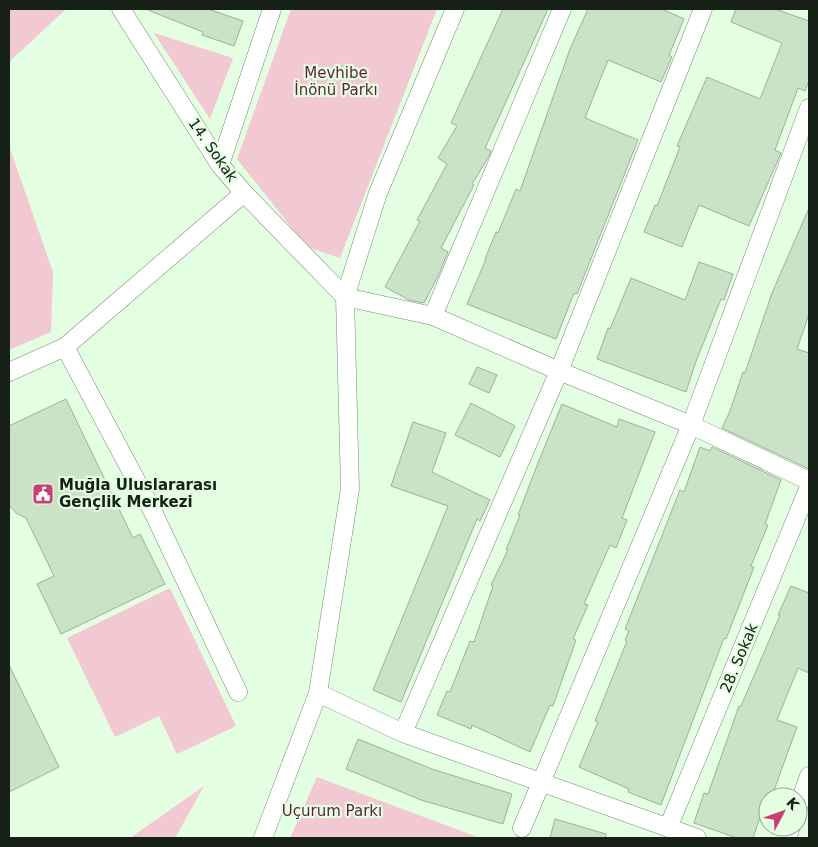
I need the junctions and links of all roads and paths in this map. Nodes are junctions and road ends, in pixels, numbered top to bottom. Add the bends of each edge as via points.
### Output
1 (272, 9) edge
2 (455, 9) edge
3 (562, 9) edge
4 (703, 9) edge
5 (126, 12) edge
6 (809, 108) edge
7 (220, 165) junction
8 (244, 193) junction
9 (345, 296) junction
10 (433, 316) junction
11 (65, 347) junction
12 (558, 371) junction
13 (9, 372) edge
14 (691, 425) junction
15 (809, 481) edge
16 (809, 487) edge
17 (238, 692) dead end
18 (318, 693) junction
19 (403, 733) junction
20 (542, 782) junction
21 (522, 828) dead end
22 (668, 828) junction
23 (263, 838) edge
24 (697, 838) edge

1 - 7 street
2 - 9 street via 378,193
3 - 10 street
4 - 12 street
5 - 7 street, 14. Sokak
6 - 14 street
7 - 8 street, 14. Sokak
8 - 9 street, 14. Sokak
8 - 11 street
9 - 10 street
9 - 18 street via 350,489
10 - 12 street
11 - 13 street
11 - 17 street via 154,514
12 - 14 street
12 - 19 street
14 - 15 street
14 - 20 street
16 - 22 street, 28. Sokak
18 - 19 street
18 - 23 street
19 - 20 street
20 - 21 street
20 - 22 street
22 - 24 street

